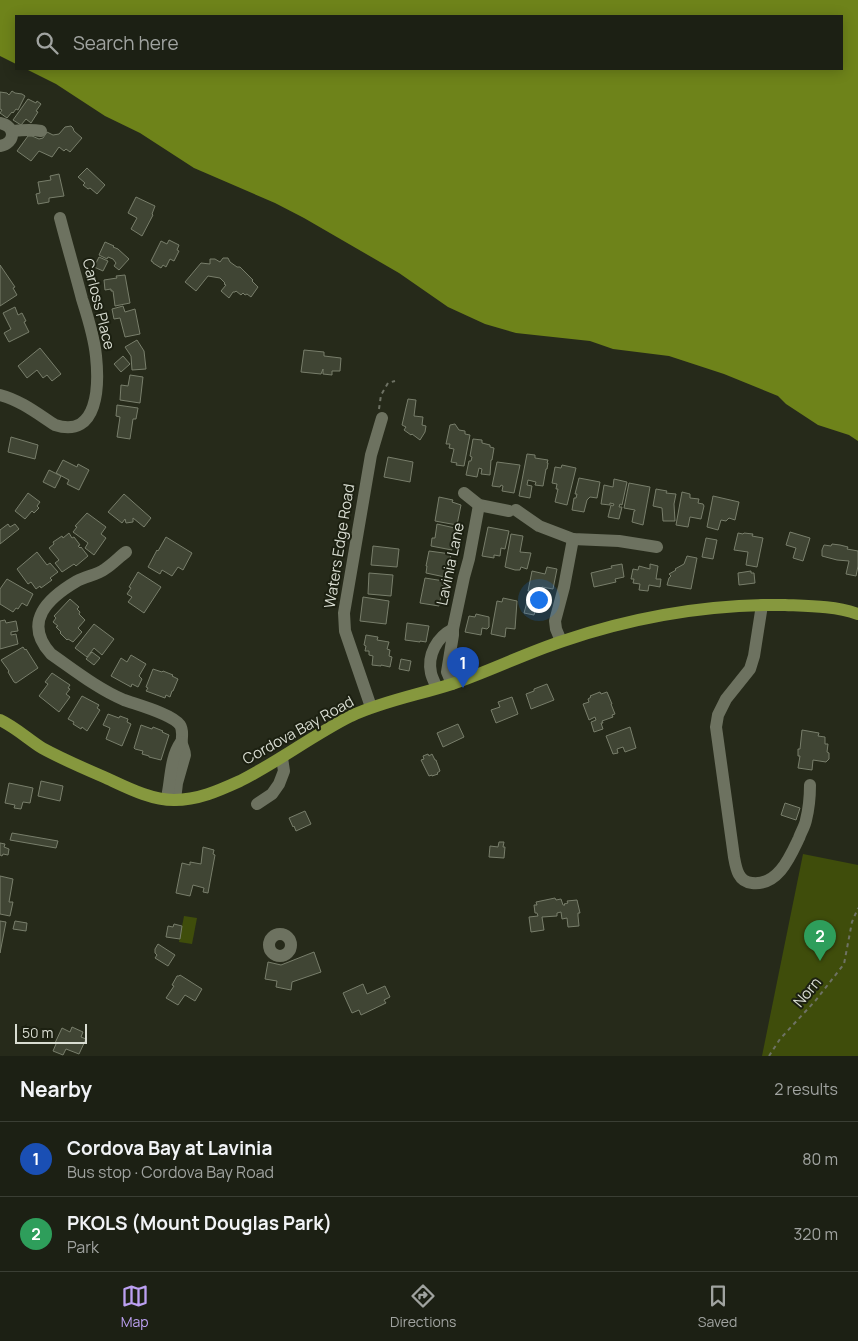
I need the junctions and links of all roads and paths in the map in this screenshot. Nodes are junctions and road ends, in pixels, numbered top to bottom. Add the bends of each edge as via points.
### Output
1 (0, 123) edge
2 (41, 131) dead end
3 (12, 132) junction
4 (0, 146) edge
5 (60, 218) dead end
6 (395, 381) dead end
7 (0, 395) edge
8 (382, 418) joint
9 (464, 494) dead end
10 (479, 505) junction
11 (573, 538) junction
12 (657, 547) dead end
13 (126, 552) dead end
14 (762, 605) junction
15 (858, 614) edge
16 (453, 629) junction
17 (561, 641) junction
18 (452, 684) junction
19 (437, 688) junction
20 (371, 707) junction
21 (1, 720) edge
22 (282, 758) junction
23 (810, 785) dead end
24 (171, 799) junction
25 (257, 804) dead end
26 (858, 908) edge
27 (769, 1056) edge

1 - 3 street via 7,125
2 - 3 street
3 - 4 street via 9,142
5 - 7 street, Carloss Place via 96,356 97,385 93,407 80,424 62,427
6 - 8 path via 388,383 381,395 378,414
8 - 20 street, Waters Edge Road via 371,455 344,613 345,631
9 - 10 street
10 - 11 street via 513,511 538,526
10 - 16 street, Lavinia Lane
11 - 12 street via 619,540
11 - 17 street via 556,621
13 - 24 street via 106,569 76,582 49,602 42,611 38,630 51,654 108,693 179,723 185,755
14 - 15 main road, Cordova Bay Road via 812,606
14 - 17 main road, Cordova Bay Road via 671,614
14 - 23 street via 750,669 726,699 716,726 737,872 749,883 773,878 791,856 806,822
16 - 18 street, Lavinia Lane via 447,672
16 - 19 street via 444,634 432,653 431,673
17 - 18 main road, Cordova Bay Road
18 - 19 main road, Cordova Bay Road
19 - 20 main road, Cordova Bay Road
20 - 22 main road, Cordova Bay Road
21 - 24 main road, Cordova Bay Road via 64,760 147,795
22 - 24 main road, Cordova Bay Road via 218,791 188,799
22 - 25 street via 284,771 279,784 272,794
26 - 27 path, Norn via 844,964

